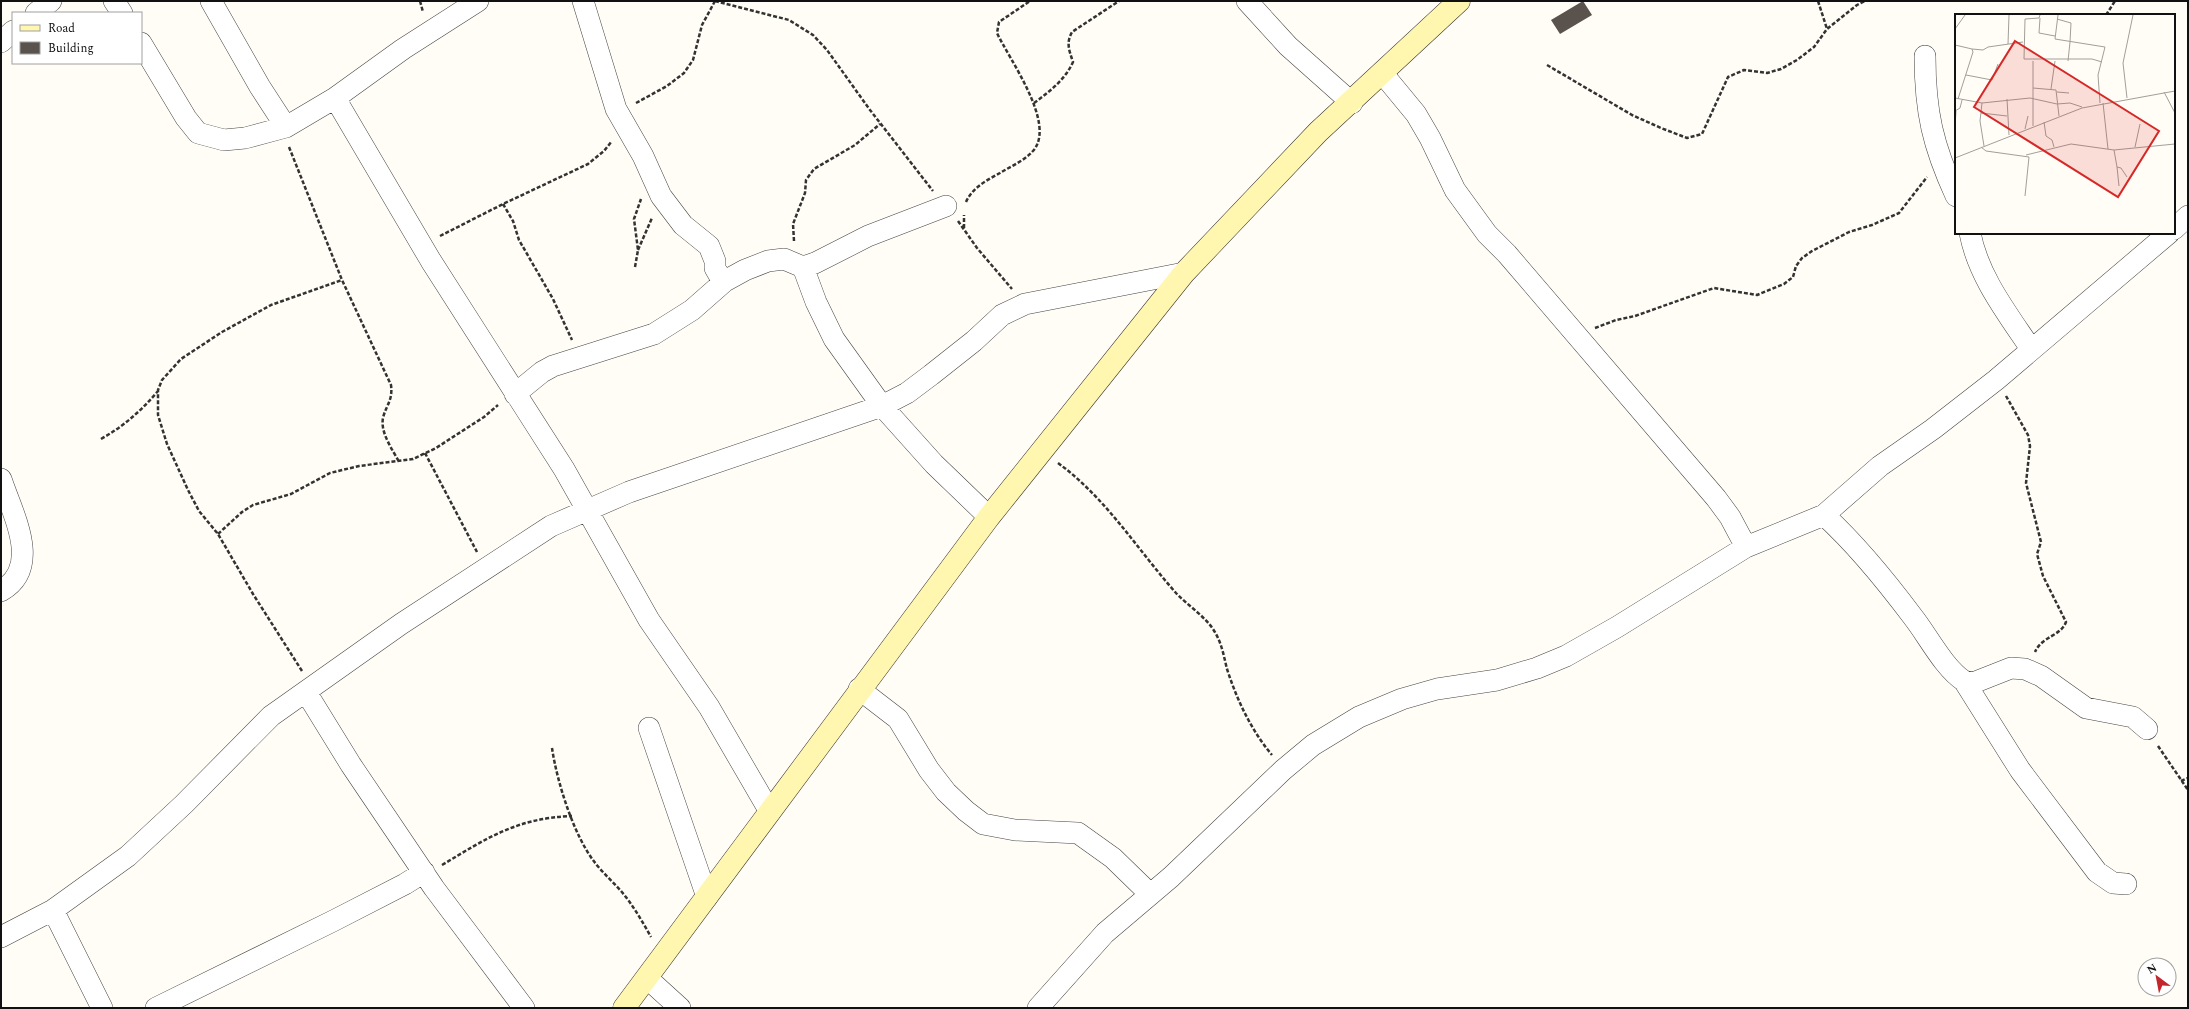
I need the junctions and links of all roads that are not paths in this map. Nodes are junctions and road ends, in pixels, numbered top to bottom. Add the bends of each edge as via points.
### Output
1 (51, 1) edge
2 (114, 1) edge
3 (211, 1) edge
4 (478, 1) edge
5 (583, 1) edge
6 (1247, 1) edge
7 (1459, 1) edge
8 (37, 12) edge
9 (121, 12) edge
10 (12, 33) edge
11 (1, 42) edge
12 (142, 46) edge
13 (1925, 56) dead end
14 (1383, 74) junction
15 (335, 98) junction
16 (1352, 103) junction
17 (284, 127) junction
18 (1955, 194) edge
19 (959, 209) road end
20 (2188, 216) edge
21 (2175, 228) edge
22 (1970, 234) edge
23 (2168, 234) edge
24 (799, 264) junction
25 (1184, 273) junction
26 (723, 282) junction
27 (2031, 349) junction
28 (515, 393) junction
29 (882, 406) junction
30 (1, 479) edge
31 (586, 510) junction
32 (1824, 515) junction
33 (989, 517) junction
34 (1746, 547) junction
35 (1, 591) edge
36 (1964, 682) junction
37 (859, 689) junction
38 (309, 690) junction
39 (649, 728) dead end
40 (2147, 729) road end
41 (770, 812) junction
42 (425, 873) junction
43 (2126, 884) dead end
44 (1150, 894) junction
45 (707, 897) junction
46 (53, 910) junction
47 (1, 937) edge
48 (647, 978) junction
49 (102, 1008) edge
50 (156, 1008) edge
51 (524, 1008) edge
52 (624, 1008) edge
53 (680, 1008) edge
54 (1038, 1008) edge

1 - 8 street
2 - 9 street
3 - 17 street
4 - 15 street via 403,49
5 - 26 street via 620,118 643,156 664,200 683,224 709,246 715,260 715,268
6 - 16 street via 1288,46
7 - 14 street
10 - 11 street
12 - 17 street via 186,118 198,133 224,140 245,138
13 - 18 street via 1925,89 1930,127 1942,165
14 - 16 street
14 - 34 street via 1416,114 1455,190 1488,234 1716,498 1730,517
15 - 17 street
15 - 28 street via 421,245
16 - 25 street via 1318,132
19 - 24 street via 868,236 815,263
20 - 21 street
22 - 27 street via 1972,247 1988,283
23 - 27 street
24 - 26 street via 784,259 768,261
24 - 29 street via 834,338
25 - 29 street via 1025,304 1002,315 931,375 907,393
25 - 33 street
26 - 28 street via 692,310 654,334 553,366
27 - 32 street via 1933,429 1880,466
28 - 31 street
29 - 31 street via 629,492
29 - 33 street via 934,464
30 - 35 street via 21,537 23,551 19,573 10,586
31 - 38 street via 551,526 487,566 400,624
31 - 41 street via 649,620 713,714
32 - 34 street
32 - 36 street via 1853,543
33 - 37 street
34 - 44 street via 1566,656 1497,680 1402,699 1359,717 1313,745 1283,770
36 - 40 street via 1973,683 2011,668 2025,669 2041,676 2086,708 2133,717
36 - 43 street via 2020,770 2097,872 2113,883
37 - 41 street
37 - 44 street via 898,719 929,770 946,792 983,824 1015,830 1078,832 1113,858
38 - 42 street via 351,765
38 - 46 street via 271,716 184,804 128,856
39 - 45 street
41 - 45 street
42 - 50 street via 326,925
42 - 51 street
44 - 54 street via 1105,932
45 - 48 street
46 - 47 street
46 - 49 street
48 - 52 street
48 - 53 street

